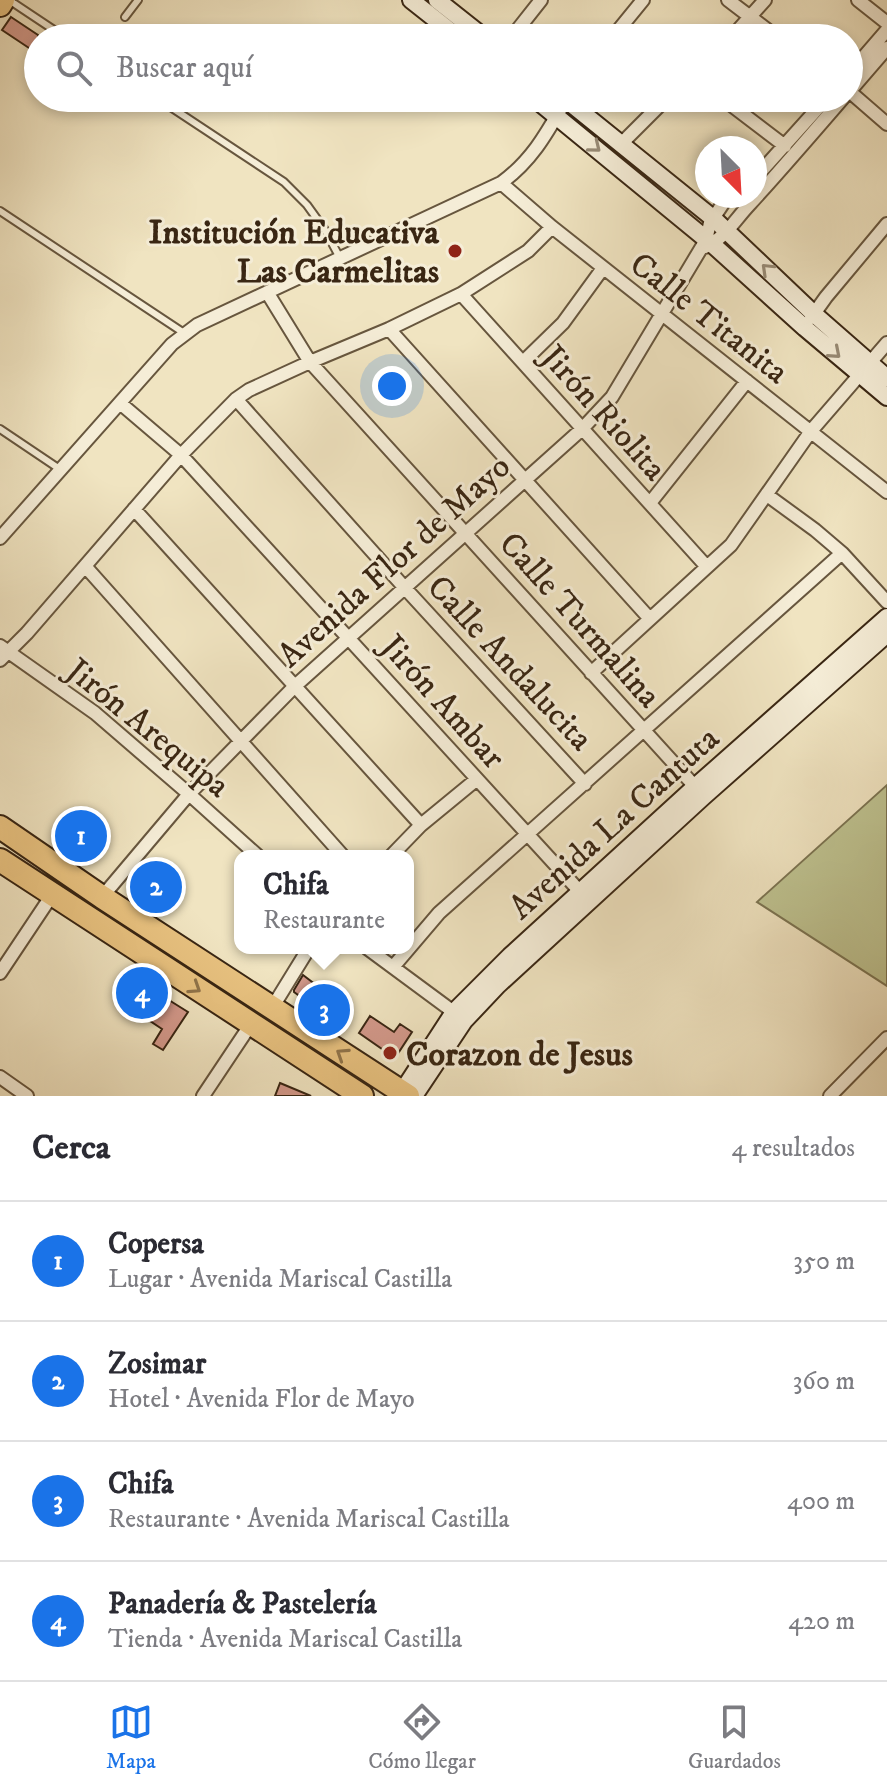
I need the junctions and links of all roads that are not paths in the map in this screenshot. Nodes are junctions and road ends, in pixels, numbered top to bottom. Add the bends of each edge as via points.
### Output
1 (6, 0) edge
2 (138, 0) edge
3 (411, 0) edge
4 (437, 0) edge
5 (541, 0) edge
6 (643, 0) edge
7 (728, 0) edge
8 (765, 0) edge
9 (858, 0) edge
10 (0, 5) edge
11 (125, 17) dead end
12 (750, 17) junction
13 (887, 23) edge
14 (44, 24) edge
15 (441, 24) edge
16 (467, 24) edge
17 (522, 24) edge
18 (623, 24) edge
19 (744, 24) edge
20 (759, 24) edge
21 (887, 30) edge
22 (887, 48) edge
23 (863, 58) edge
24 (863, 76) edge
25 (863, 104) edge
26 (178, 112) edge
27 (552, 112) edge
28 (559, 112) edge
29 (582, 112) edge
30 (652, 112) edge
31 (740, 112) edge
32 (815, 112) edge
33 (831, 112) edge
34 (557, 116) junction
35 (887, 124) edge
36 (620, 145) junction
37 (785, 146) junction
38 (767, 165) edge
39 (501, 183) junction
40 (721, 208) edge
41 (0, 211) edge
42 (714, 219) junction
43 (887, 224) edge
44 (552, 227) junction
45 (728, 232) junction
46 (706, 244) junction
47 (340, 258) junction
48 (603, 268) junction
49 (267, 292) junction
50 (461, 294) junction
51 (661, 313) junction
52 (809, 321) junction
53 (389, 329) junction
54 (184, 333) junction
55 (887, 343) edge
56 (310, 362) junction
57 (523, 362) junction
58 (864, 369) junction
59 (887, 378) edge
60 (747, 381) junction
61 (887, 397) edge
62 (236, 399) junction
63 (120, 403) junction
64 (0, 429) edge
65 (582, 429) junction
66 (811, 431) junction
67 (181, 455) junction
68 (61, 470) junction
69 (523, 480) junction
70 (887, 492) edge
71 (767, 495) junction
72 (650, 503) junction
73 (134, 509) junction
74 (466, 533) junction
75 (0, 538) edge
76 (842, 553) junction
77 (85, 566) junction
78 (707, 567) junction
79 (404, 587) junction
80 (887, 602) edge
81 (887, 617) edge
82 (650, 619) junction
83 (887, 634) edge
84 (348, 637) junction
85 (3, 652) edge
86 (591, 673) junction
87 (295, 686) junction
88 (644, 731) junction
89 (240, 740) junction
90 (477, 779) junction
91 (585, 784) junction
92 (699, 792) junction
93 (189, 794) junction
94 (421, 825) junction
95 (0, 827) edge
96 (527, 835) junction
97 (251, 850) edge
98 (338, 850) edge
99 (397, 850) edge
100 (0, 860) edge
101 (52, 895) junction
102 (102, 897) junction
103 (585, 897) junction
104 (414, 942) edge
105 (305, 954) edge
106 (375, 954) edge
107 (404, 954) edge
108 (393, 967) junction
109 (0, 973) edge
110 (272, 1008) junction
111 (459, 1017) junction
112 (251, 1024) junction
113 (887, 1038) edge
114 (0, 1077) edge
115 (408, 1095) edge
116 (27, 1096) edge
117 (203, 1096) edge
118 (362, 1096) edge
119 (830, 1096) edge

1 - 10 highway
1 - 14 lane
2 - 11 lane
3 - 15 main road
4 - 16 main road
5 - 17 street
6 - 18 street
7 - 12 street
8 - 12 street
9 - 13 street
12 - 19 street
12 - 20 street
21 - 23 street
22 - 24 street
25 - 35 street
26 - 47 lane via 284,182 307,205
27 - 34 main road
28 - 34 street
29 - 36 main road
30 - 36 street
31 - 37 street
32 - 37 street
33 - 45 street, Avenida Flor de Mayo
34 - 39 street via 530,158
34 -> 46 main road
36 - 42 main road
37 - 38 street
39 - 44 street, Calle Titanita
39 - 47 street
40 - 42 street, Avenida Flor de Mayo
41 - 54 lane
42 - 45 main road
42 - 46 street, Avenida Flor de Mayo
43 - 52 street
44 - 48 street, Calle Titanita
44 - 50 street via 528,251
45 - 46 street, Avenida Flor de Mayo
52 -> 45 main road
46 - 51 street, Avenida Flor de Mayo
46 - 52 main road
47 - 49 street
48 - 51 street, Calle Titanita
48 - 57 street via 563,323
49 - 54 street
49 - 56 street, Calle Turmalina
50 - 53 street
50 - 57 street, Jirón Riolita
51 - 60 street, Calle Titanita
51 - 65 street, Avenida Flor de Mayo via 612,397
52 - 58 main road
53 - 56 street
53 - 69 street
54 - 63 street
55 - 58 street
56 - 62 street
56 - 74 street, Calle Turmalina
57 - 65 street, Jirón Riolita
58 - 59 main road
58 - 61 main road
58 - 66 street
60 - 66 street, Calle Titanita
60 - 72 street
62 - 67 street
62 - 79 street, Calle Andalucita
63 - 67 street, Jirón Ambar
63 - 68 street
64 - 68 lane
65 - 69 street, Avenida Flor de Mayo
65 - 72 street, Jirón Riolita
66 - 70 street, Calle Titanita
66 - 71 street
67 - 73 street
67 - 84 street, Jirón Ambar
68 - 75 street
69 - 74 street, Avenida Flor de Mayo
69 - 82 street
71 - 76 street
71 - 78 street via 731,545
72 - 78 street, Jirón Riolita
73 - 77 street
73 - 87 street
74 - 79 street, Avenida Flor de Mayo
74 - 86 street, Calle Turmalina
76 - 80 street
76 - 88 street
77 - 85 street via 27,633
77 - 89 street
78 - 82 street
79 - 84 street, Avenida Flor de Mayo
79 - 91 street, Calle Andalucita
81 - 92 main road, Avenida La Cantuta
82 - 86 street
83 - 92 main road, Avenida La Cantuta
84 - 87 street, Avenida Flor de Mayo
84 - 90 street, Jirón Ambar
85 - 93 street, Jirón Arequipa via 95,713
86 - 88 street, Calle Turmalina
87 - 89 street, Avenida Flor de Mayo
87 - 94 street
88 - 91 street
88 - 92 street, Calle Turmalina
89 - 93 street, Avenida Flor de Mayo
89 - 98 street
90 - 94 street
90 - 96 street, Jirón Ambar
91 - 96 street
92 - 103 main road, Avenida La Cantuta
93 - 97 street, Jirón Arequipa
93 - 102 street, Avenida Flor de Mayo
94 - 99 street
95 - 102 highway
96 - 103 street, Jirón Ambar
96 - 104 street via 439,913
100 - 101 highway
101 - 109 street
101 -> 112 highway
102 - 110 highway
103 - 111 main road, Avenida La Cantuta via 510,956
105 - 110 street
106 - 108 street
107 - 108 street
108 - 111 street
115 -> 110 highway
111 - 115 main road, Avenida La Cantuta
112 - 117 street
112 - 118 highway
113 - 119 street
114 - 116 street

